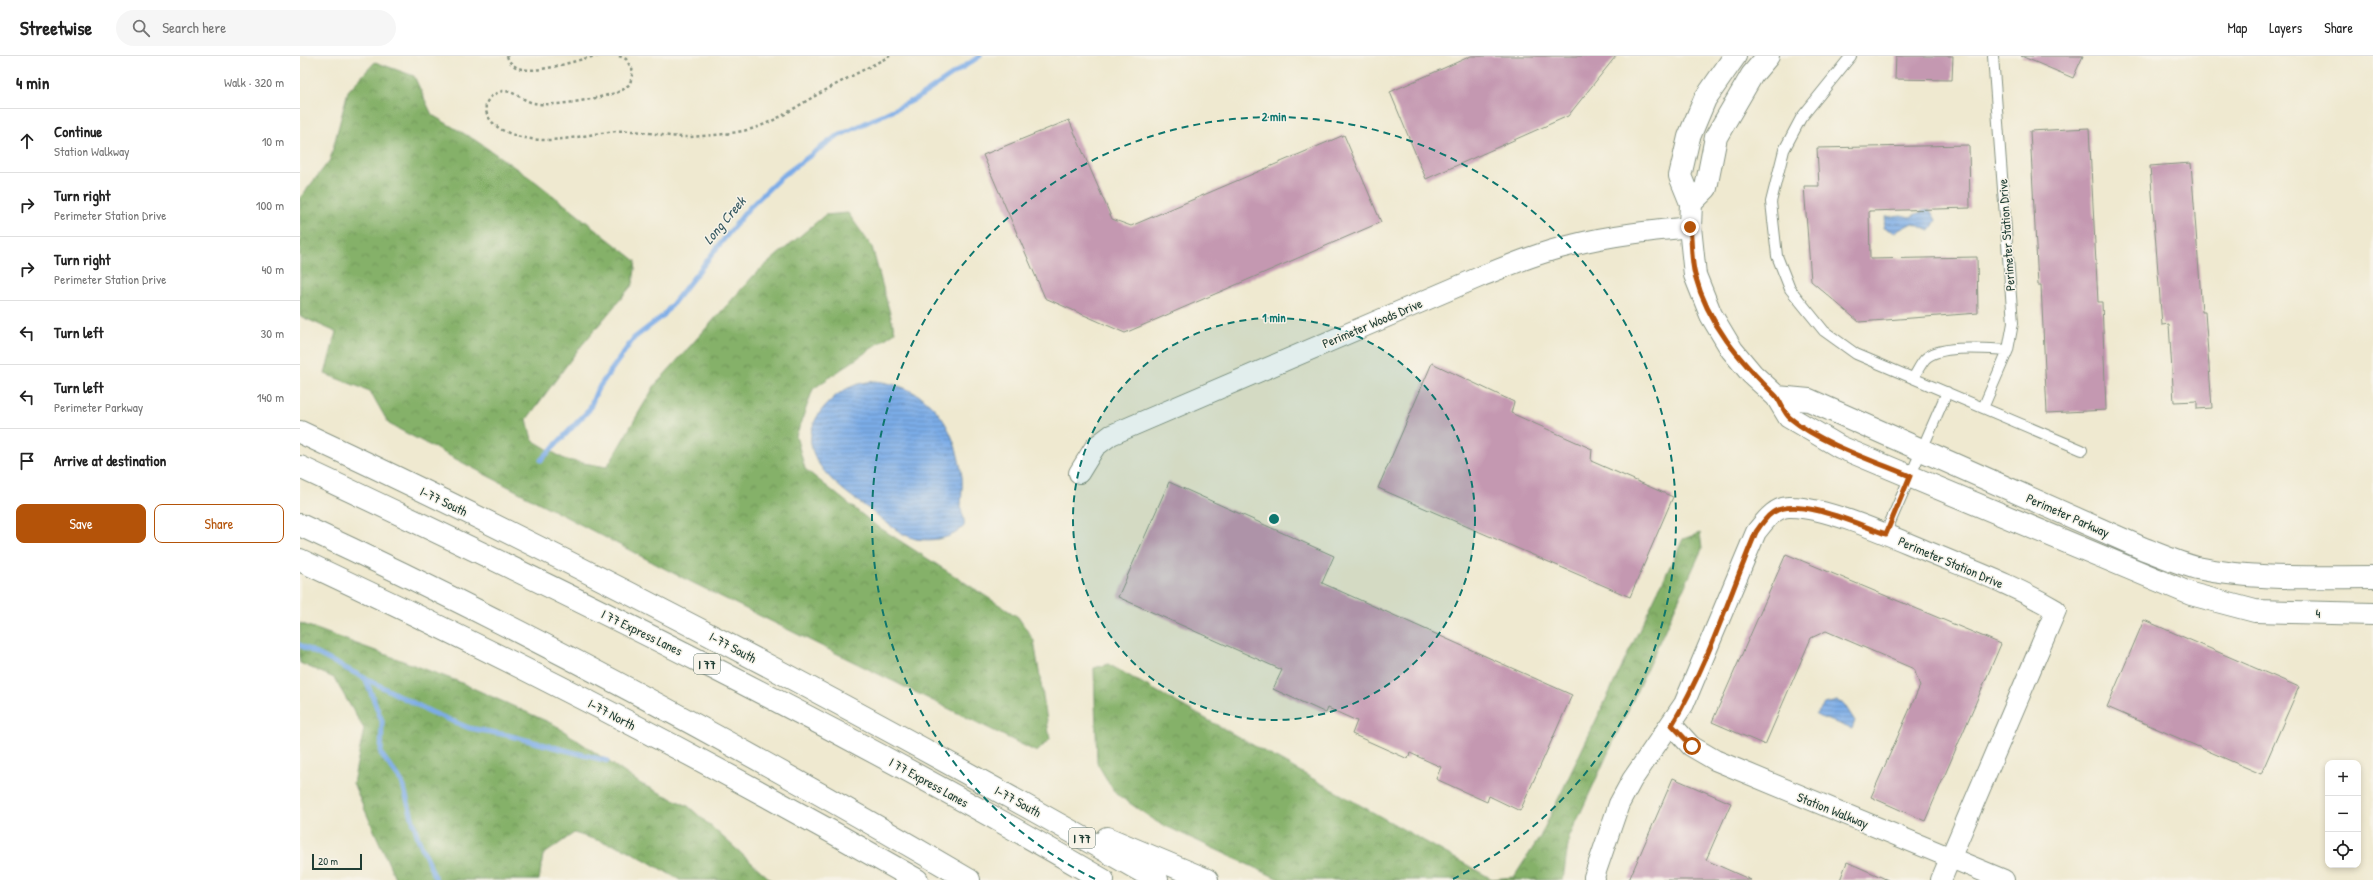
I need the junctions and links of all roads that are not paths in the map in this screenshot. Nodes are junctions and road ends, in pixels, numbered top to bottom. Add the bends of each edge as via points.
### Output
1 (1735, 56) edge
2 (1768, 56) edge
3 (1851, 56) edge
4 (1993, 56) edge
5 (1691, 204) junction
6 (1690, 227) junction
7 (2008, 350) junction
8 (1914, 378) junction
9 (1947, 392) junction
10 (1777, 397) junction
11 (1983, 408) junction
12 (300, 432) edge
13 (1921, 450) junction
14 (2082, 450) dead end
15 (300, 467) edge
16 (1079, 472) dead end
17 (1910, 476) junction
18 (300, 524) edge
19 (1886, 534) junction
20 (2142, 548) junction
21 (300, 560) edge
22 (2133, 571) junction
23 (2373, 577) edge
24 (2274, 612) joint
25 (2368, 614) edge
26 (1672, 725) junction
27 (1008, 796) junction
28 (1951, 858) junction
29 (917, 880) edge
30 (969, 880) edge
31 (1103, 880) edge
32 (1157, 880) edge
33 (1207, 880) edge
34 (1595, 880) edge
35 (1941, 880) edge
36 (2004, 880) edge

1 - 5 main road, Perimeter Parkway via 1705,99 1689,137 1680,176
2 - 5 main road via 1752,75 1716,137 1706,188
3 - 8 lane via 1801,118 1784,150 1771,202 1777,256 1790,289 1824,331 1856,354
4 - 7 lane, Perimeter Station Drive via 2013,323
5 - 6 main road, Perimeter Parkway
6 - 10 main road, Perimeter Parkway via 1695,275 1711,314 1732,350 1752,374
6 - 16 street, Perimeter Woods Drive via 1572,245 1532,256 1482,276 1110,435 1095,447
7 - 8 lane via 1936,351 1924,360
7 - 11 lane, Perimeter Station Drive
8 - 9 lane
9 - 11 lane
9 - 13 lane
10 - 13 main road, Perimeter Parkway via 1809,400
10 - 17 main road, Perimeter Parkway via 1789,417 1800,424 1840,447
11 - 14 lane
12 - 27 main road, I-77 South / I 77 via 686,623
13 - 17 lane
13 - 20 main road, Perimeter Parkway
15 - 31 main road, I 77 Express Lanes / I 77 via 680,650 891,761
17 - 19 lane
17 - 22 main road, Perimeter Parkway
18 - 30 main road via 438,590 620,684 832,800
19 - 26 street, Perimeter Station Drive via 1822,512 1790,506 1772,513 1756,532 1698,673
19 - 28 street, Perimeter Station Drive via 2031,595 2056,610
20 - 22 lane
20 - 23 main road, Perimeter Parkway via 2195,567 2227,573
21 - 29 main road, I-77 North via 606,711
22 - 24 main road, Perimeter Parkway via 2191,594 2255,611
24 - 25 main road, 4
26 - 28 street, Station Walkway via 1692,746 1715,760
26 - 34 street, Perimeter Station Drive via 1632,780 1619,804
27 - 32 main road, I-77 South / I 77
27 - 33 main road
28 - 35 street, Perimeter Station Drive
28 - 36 street, Station Walkway

